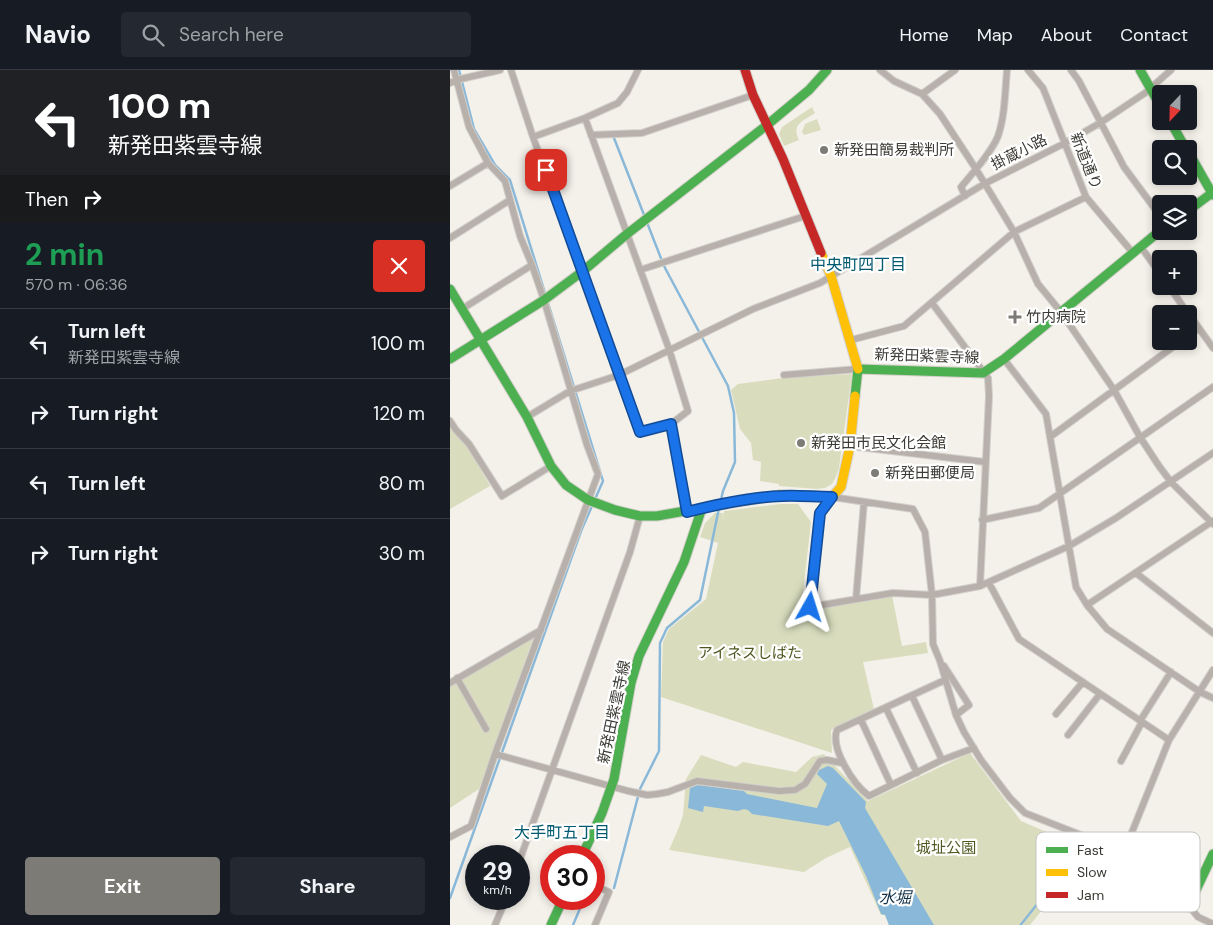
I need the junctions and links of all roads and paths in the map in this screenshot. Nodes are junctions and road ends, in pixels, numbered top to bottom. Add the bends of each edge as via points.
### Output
1 (454, 70) edge
2 (500, 70) edge
3 (511, 70) edge
4 (638, 70) edge
5 (745, 70) edge
6 (827, 70) edge
7 (880, 70) edge
8 (955, 70) edge
9 (1007, 70) edge
10 (1028, 70) edge
11 (1072, 70) edge
12 (1140, 70) edge
13 (1171, 70) edge
14 (453, 81) edge
15 (1151, 88) junction
16 (922, 94) junction
17 (753, 95) junction
18 (585, 118) junction
19 (1100, 123) junction
20 (767, 125) junction
21 (591, 135) junction
22 (534, 137) junction
23 (1065, 143) junction
24 (488, 163) junction
25 (1197, 166) edge
26 (976, 169) junction
27 (984, 184) junction
28 (450, 186) edge
29 (1211, 189) edge
30 (965, 196) junction
31 (1086, 197) junction
32 (510, 200) junction
33 (1197, 202) edge
34 (1152, 204) edge
35 (805, 216) junction
36 (1014, 232) junction
37 (627, 234) junction
38 (450, 238) edge
39 (1152, 238) edge
40 (1141, 247) junction
41 (1133, 253) junction
42 (1152, 262) edge
43 (532, 265) junction
44 (640, 270) junction
45 (583, 271) junction
46 (831, 276) junction
47 (450, 289) edge
48 (544, 300) junction
49 (932, 303) junction
50 (462, 308) junction
51 (1061, 312) junction
52 (1197, 325) edge
53 (1199, 328) joint
54 (481, 340) junction
55 (851, 340) junction
56 (1213, 348) edge
57 (669, 349) junction
58 (1169, 350) edge
59 (450, 359) edge
60 (1004, 359) junction
61 (858, 369) junction
62 (983, 374) junction
63 (619, 375) junction
64 (784, 375) dead end
65 (1213, 387) edge
66 (1114, 390) junction
67 (570, 391) junction
68 (527, 417) junction
69 (450, 421) edge
70 (671, 424) junction
71 (1050, 437) junction
72 (1140, 437) junction
73 (850, 446) junction
74 (1213, 453) edge
75 (985, 462) junction
76 (551, 466) junction
77 (1171, 482) junction
78 (1060, 493) junction
79 (832, 497) junction
80 (588, 500) junction
81 (864, 502) junction
82 (702, 508) junction
83 (687, 512) junction
84 (640, 516) junction
85 (982, 520) junction
86 (1212, 522) edge
87 (1069, 546) junction
88 (1136, 573) junction
89 (989, 582) junction
90 (980, 586) junction
91 (932, 595) junction
92 (856, 600) junction
93 (1087, 605) junction
94 (541, 630) junction
95 (1213, 633) edge
96 (940, 661) junction
97 (1213, 670) edge
98 (1171, 672) junction
99 (457, 678) junction
100 (945, 680) junction
101 (1083, 682) junction
102 (450, 683) edge
103 (1200, 692) junction
104 (1100, 694) junction
105 (912, 696) junction
106 (1213, 698) edge
107 (886, 708) junction
108 (1056, 714) dead end
109 (956, 715) junction
110 (860, 720) junction
111 (1141, 722) junction
112 (486, 729) dead end
113 (1068, 735) dead end
114 (1169, 740) junction
115 (974, 748) junction
116 (494, 754) junction
117 (942, 760) junction
118 (1121, 762) dead end
119 (842, 763) junction
120 (552, 770) junction
121 (917, 772) junction
122 (891, 785) junction
123 (612, 786) junction
124 (1071, 832) edge
125 (1132, 832) edge
126 (450, 837) edge
127 (525, 845) edge
128 (587, 845) edge
129 (1213, 854) edge
130 (1200, 882) edge
131 (605, 890) edge
132 (605, 901) edge
133 (501, 910) edge
134 (557, 910) edge
135 (601, 910) edge
136 (1193, 912) edge
137 (1213, 924) edge
138 (495, 925) edge
139 (551, 925) edge
140 (595, 925) edge

1 - 14 street
2 - 14 street
3 - 22 street
4 - 18 street via 618,103
5 - 17 street
6 - 20 street via 809,90
7 - 16 street via 894,81
8 - 16 street
9 - 26 street via 997,138
10 - 23 street, 新道通り via 1043,88
11 - 19 street
12 - 15 street
13 - 15 street, 掛蔵小路
14 - 24 street via 469,127
15 - 19 street, 掛蔵小路
16 - 26 street via 940,114
17 - 20 street
17 - 21 street via 642,133
18 - 21 street
18 - 22 street
19 - 23 street, 掛蔵小路
19 - 34 street via 1124,167
20 - 35 street
20 - 37 street
21 - 37 street
22 - 45 street
23 - 27 street, 掛蔵小路
23 - 31 street, 新道通り
24 - 28 street
24 - 32 street via 505,181
25 - 29 street
26 - 27 street
26 - 30 street via 961,187
27 - 30 street, 掛蔵小路
27 - 36 street
29 - 33 street
30 - 46 street, 掛蔵小路
31 - 36 street
31 - 41 street, 新道通り
32 - 38 street
32 - 43 street
35 - 44 street
35 - 46 street
36 - 49 street
36 - 51 street via 1038,284
37 - 44 street
37 - 45 street
39 - 40 street, 新発田紫雲寺線
40 - 41 street, 新発田紫雲寺線
40 - 42 street
41 - 51 street, 新発田紫雲寺線
43 - 48 street
43 - 50 street
44 - 57 street
45 - 48 street
45 - 63 street
46 - 55 street
46 - 57 street, 掛蔵小路
47 - 50 street
48 - 54 street
48 - 67 street
49 - 55 street via 904,326
49 - 62 street
50 - 54 street
51 - 60 street, 新発田紫雲寺線
51 - 66 street
52 - 53 street
53 - 56 street
54 - 59 street
54 - 68 street
55 - 61 street
57 - 63 street, 掛蔵小路
57 - 70 street via 688,411
58 - 66 street
60 - 62 street, 新発田紫雲寺線
60 - 71 street via 1046,414
61 - 62 street, 新発田紫雲寺線
61 - 64 street
61 - 73 street, 新発田紫雲寺線
62 - 75 street via 988,378 989,396
63 - 67 street, 掛蔵小路
63 - 70 street via 640,432
65 - 72 street
66 - 71 street
66 - 72 street
67 - 68 street, 掛蔵小路
67 - 80 street via 598,474
68 - 76 street
69 - 76 street via 469,444 502,496
70 - 83 street
71 - 78 street
72 - 77 street
72 - 78 street
73 - 75 street
73 - 79 street, 新発田紫雲寺線 via 841,487
74 - 77 street
75 - 85 street
76 - 80 street via 566,485
77 - 86 street
77 - 87 street
78 - 85 street via 1039,508
78 - 87 street
79 - 81 street
79 - 82 street via 783,496
79 - 92 street via 820,513 810,607
80 - 84 street
80 - 94 street
81 - 91 street via 913,509 925,532
81 - 92 street
82 - 83 street
82 - 123 street, 新発田紫雲寺線 via 681,570 637,662 630,684
83 - 84 street
84 - 120 street
85 - 90 street
86 - 88 street
87 - 89 street
87 - 93 street via 1076,587
88 - 93 street
88 - 95 street
89 - 90 street
89 - 101 street via 1019,639
90 - 91 street
91 - 92 street via 893,593
91 - 96 street via 933,644
93 - 98 street via 1107,629
94 - 99 street
94 - 116 street
96 - 100 street
96 - 109 street via 969,705
97 - 103 street
98 - 103 street
98 - 111 street
99 - 102 street
99 - 112 street
100 - 105 street
100 - 109 street
101 - 104 street
101 - 108 street
103 - 106 street
103 - 114 street
104 - 111 street
104 - 113 street
105 - 107 street
105 - 117 street
107 - 110 street
107 - 121 street
109 - 115 street
110 - 119 street via 837,730 835,735
110 - 122 street
111 - 114 street
111 - 118 street
114 - 125 street
115 - 117 street
115 - 124 street via 1024,814
116 - 120 street
116 - 126 street via 471,826
117 - 121 street
119 - 122 street via 869,796
119 - 123 street via 820,761 805,784 791,791 697,781 668,792 647,795
120 - 123 street
120 - 127 street
121 - 122 street
123 - 128 street, 新発田紫雲寺線
129 - 130 street
131 - 132 street via 609,892
133 - 138 street
134 - 139 street
135 - 140 street
136 - 137 street

